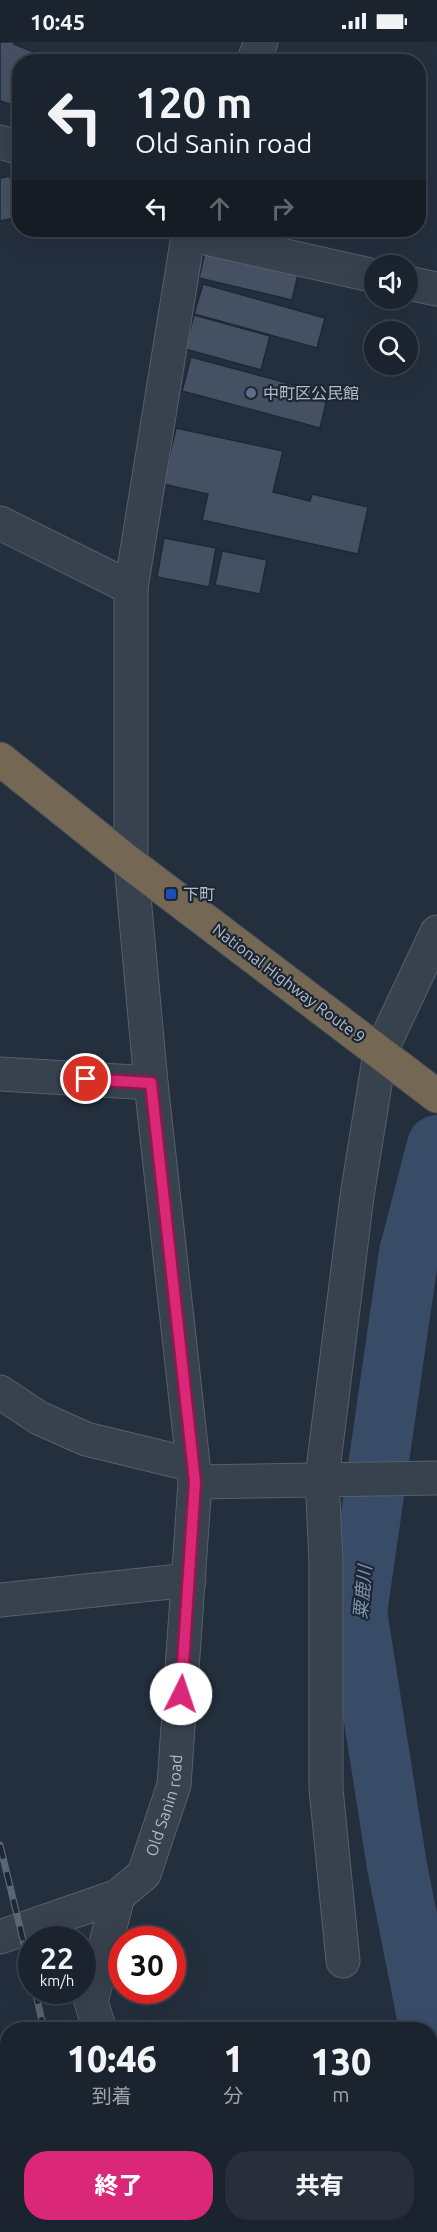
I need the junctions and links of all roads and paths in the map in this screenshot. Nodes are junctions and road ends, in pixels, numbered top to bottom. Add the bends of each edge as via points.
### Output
1 (187, 237) edge
2 (209, 237) edge
3 (364, 273) edge
4 (418, 285) edge
5 (437, 289) edge
6 (0, 523) edge
7 (131, 588) junction
8 (0, 759) edge
9 (131, 864) junction
10 (437, 932) edge
11 (389, 1059) junction
12 (0, 1074) edge
13 (151, 1083) junction
14 (437, 1096) edge
15 (0, 1392) edge
16 (194, 1474) junction
17 (330, 1478) junction
18 (437, 1478) edge
19 (189, 1580) junction
20 (0, 1600) edge
21 (118, 1896) junction
22 (0, 1937) edge
23 (343, 1961) dead end
24 (97, 2022) edge

1 - 7 street, Old Sanin road
2 - 3 street
4 - 5 street
6 - 7 street
7 - 9 street, Old Sanin road
8 - 9 highway, National Highway Route 9
9 - 11 highway, National Highway Route 9
9 - 13 street, Old Sanin road
10 - 11 street
11 - 14 highway, National Highway Route 9
11 - 17 street via 357,1196
12 - 13 street
13 - 16 street, Old Sanin road
15 - 16 street via 39,1418 86,1439
16 - 17 street
16 - 19 street, Old Sanin road
17 - 18 street
17 - 23 street via 326,1788
19 - 20 street
19 - 21 street, Old Sanin road via 174,1785 144,1874
21 - 22 street, Old Sanin road
21 - 24 street via 91,2002

